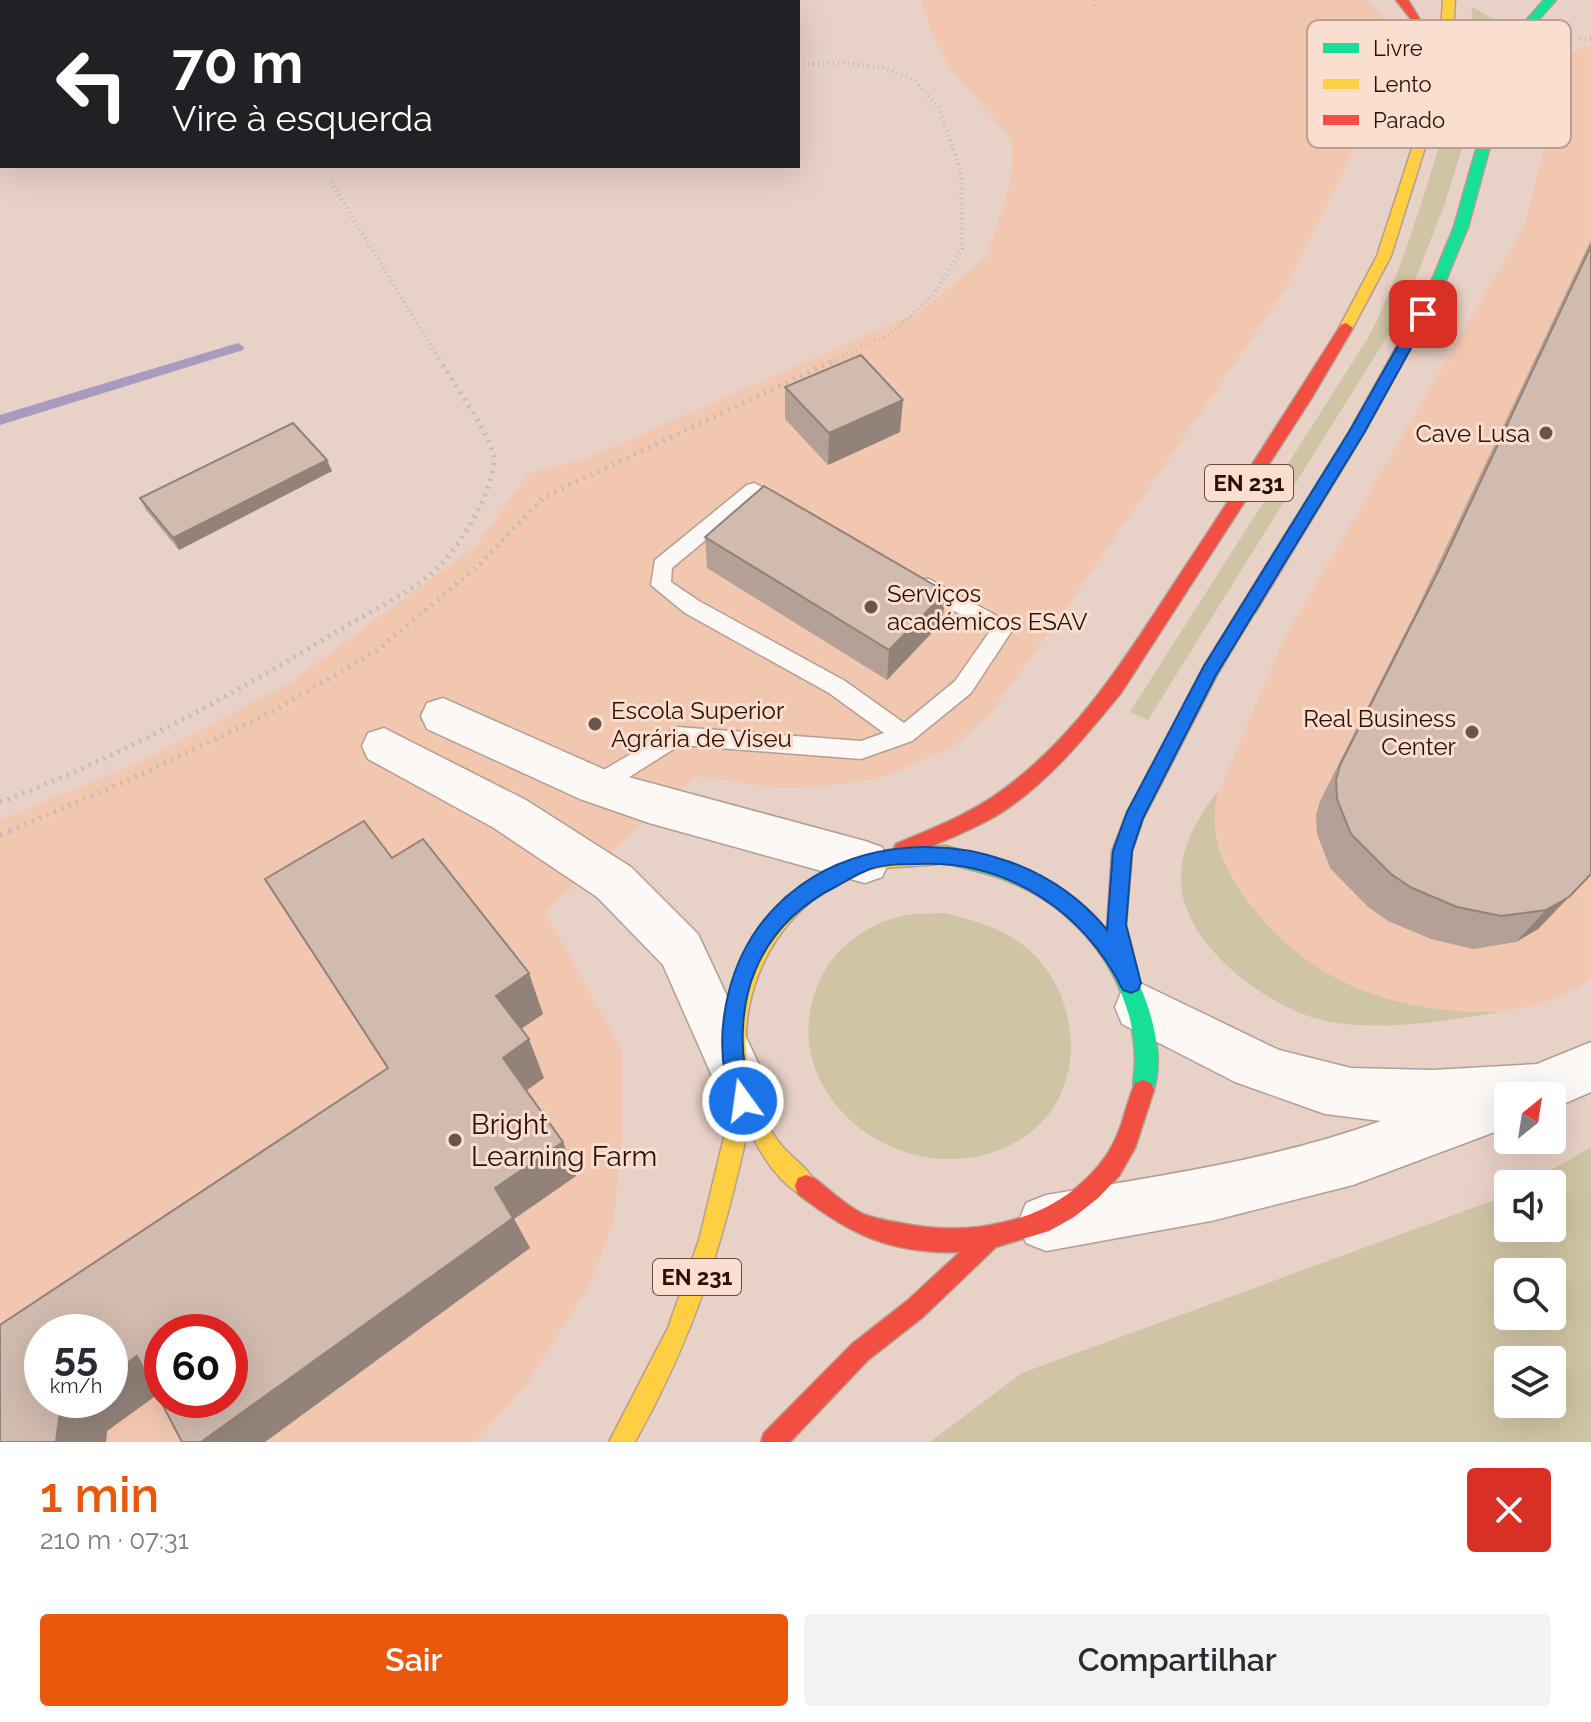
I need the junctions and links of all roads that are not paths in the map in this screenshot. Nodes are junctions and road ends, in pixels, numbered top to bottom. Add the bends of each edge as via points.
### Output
1 (1402, 0) edge
2 (1449, 0) edge
3 (1550, 0) edge
4 (1420, 20) edge
5 (1448, 20) edge
6 (1532, 20) edge
7 (1419, 148) edge
8 (1483, 148) edge
9 (809, 521) edge
10 (906, 575) edge
11 (443, 716) dead end
12 (904, 735) junction
13 (384, 746) dead end
14 (596, 786) junction
15 (878, 859) junction
16 (1135, 995) junction
17 (1591, 1067) edge
18 (1555, 1082) edge
19 (739, 1084) junction
20 (1494, 1095) edge
21 (1494, 1106) edge
22 (1046, 1223) junction
23 (987, 1242) junction
24 (621, 1442) edge
25 (773, 1442) edge

1 - 4 main road
2 - 5 main road, EN 231
3 - 6 main road, EN 231
7 - 15 main road, EN 231 via 1384,256 1360,303 1115,688 1031,780 992,808
8 - 16 main road, EN 231 via 1461,227 1435,291 1356,433 1210,671 1134,818 1122,851 1116,925
9 - 12 lane via 754,490 662,565 661,585 837,687
10 - 12 lane via 1003,629 963,687
11 - 14 street
12 - 14 lane via 861,750 677,736
13 - 19 street via 510,814 614,882 681,950
14 - 15 street via 649,804
15 - 16 main road, EN 231 via 945,854 996,865 1043,885 1085,918 1118,959
15 - 19 main road, EN 231 via 803,893 768,928 744,971 733,1020
16 - 20 street via 1244,1059 1325,1089 1400,1097
16 - 22 main road, EN 231 via 1148,1054 1144,1101 1127,1146 1098,1186
17 - 18 street
19 - 23 main road, EN 231 via 765,1145 802,1186 861,1225 930,1243
19 - 24 main road, EN 231 via 724,1187 688,1306
21 - 22 street via 1353,1158 1211,1194
22 - 23 main road, EN 231
23 - 25 main road, EN 231 via 860,1352

